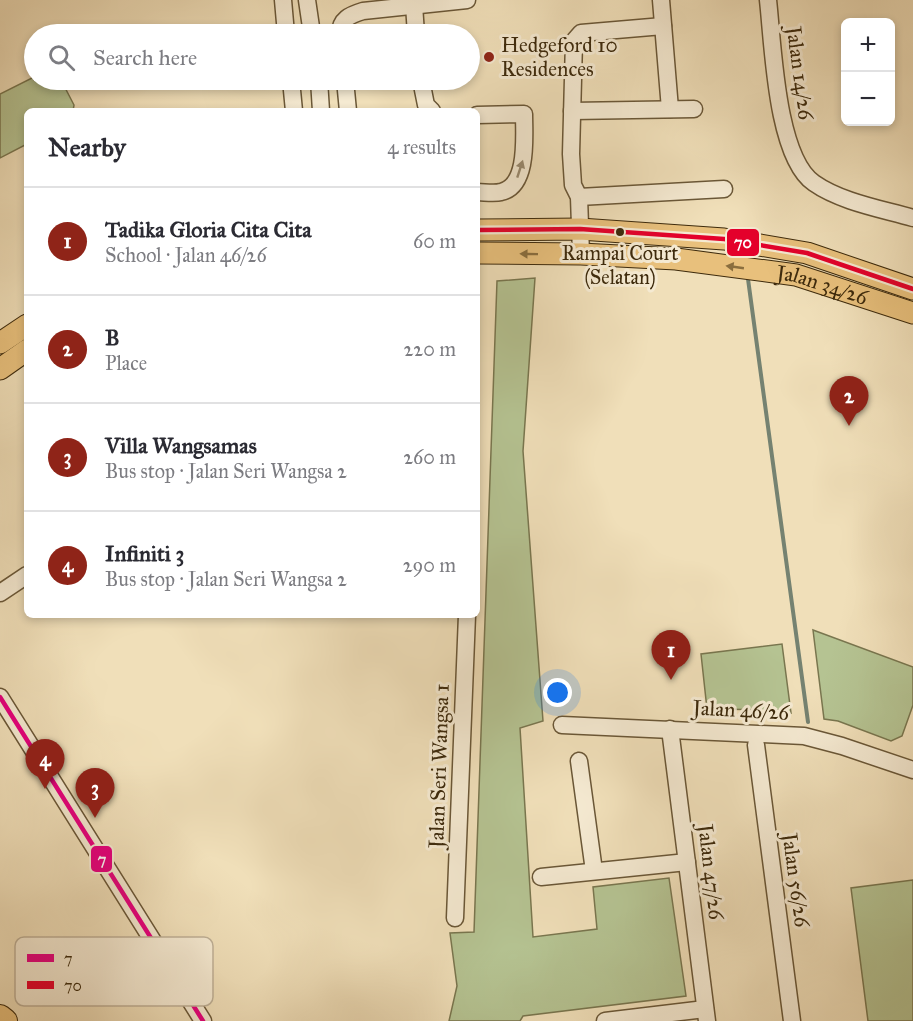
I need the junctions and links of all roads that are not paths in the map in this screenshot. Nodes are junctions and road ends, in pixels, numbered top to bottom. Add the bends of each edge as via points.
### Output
1 (283, 0) edge
2 (307, 0) edge
3 (467, 0) edge
4 (661, 0) edge
5 (768, 0) edge
6 (414, 5) junction
7 (285, 24) edge
8 (311, 24) edge
9 (342, 24) edge
10 (415, 24) edge
11 (663, 26) junction
12 (292, 90) edge
13 (320, 90) edge
14 (346, 90) edge
15 (423, 90) edge
16 (294, 108) edge
17 (321, 108) edge
18 (348, 108) edge
19 (429, 108) edge
20 (670, 109) junction
21 (694, 109) dead end
22 (572, 111) junction
23 (480, 115) edge
24 (724, 189) dead end
25 (480, 192) edge
26 (579, 198) junction
27 (913, 218) edge
28 (480, 230) edge
29 (580, 230) junction
30 (480, 253) edge
31 (581, 254) junction
32 (913, 289) edge
33 (913, 314) edge
34 (24, 327) edge
35 (0, 343) edge
36 (24, 352) edge
37 (0, 369) edge
38 (24, 577) edge
39 (0, 593) edge
40 (466, 618) edge
41 (0, 697) edge
42 (562, 725) dead end
43 (670, 729) junction
44 (756, 746) dead end
45 (579, 761) dead end
46 (913, 770) edge
47 (687, 862) junction
48 (594, 871) junction
49 (541, 877) dead end
50 (456, 918) dead end
51 (150, 937) edge
52 (194, 1006) edge
53 (0, 1009) edge
54 (706, 1015) edge
55 (0, 1017) edge
56 (616, 1020) edge
57 (5, 1021) edge
58 (13, 1021) edge
59 (203, 1021) edge
60 (792, 1021) edge

1 - 7 street
2 - 8 street
3 - 6 street
4 - 11 street
5 - 27 street, Jalan 14/26 via 782,119 803,174 813,183 856,202
6 - 9 street via 363,11 348,16
6 - 10 street
11 - 20 street
11 - 22 street via 580,33 574,41
12 - 16 street
13 - 17 street
14 - 18 street
15 - 19 street
20 - 21 street
20 - 22 street
22 - 26 street via 573,185
25 -> 23 street via 502,192 514,184 522,165 524,114
24 - 26 street
26 - 29 street
28 - 29 main road, Jalan 34/26
29 - 31 street
29 - 32 main road, Jalan 34/26 via 724,239 797,251
31 -> 30 main road, Jalan 34/26
33 -> 31 main road, Jalan 34/26 via 796,275 676,259
34 - 35 main road
36 - 37 main road
38 - 39 street
40 - 50 street, Jalan Seri Wangsa 1
41 - 51 street
42 - 43 street, Jalan 46/26
43 - 46 street, Jalan 46/26 via 804,736
43 - 47 street, Jalan 47/26
44 - 60 street, Jalan 56/26
45 - 48 street
47 - 48 street
47 - 54 street, Jalan 47/26
48 - 49 street
52 - 59 street
53 - 58 main road
54 - 56 street
55 - 57 highway

